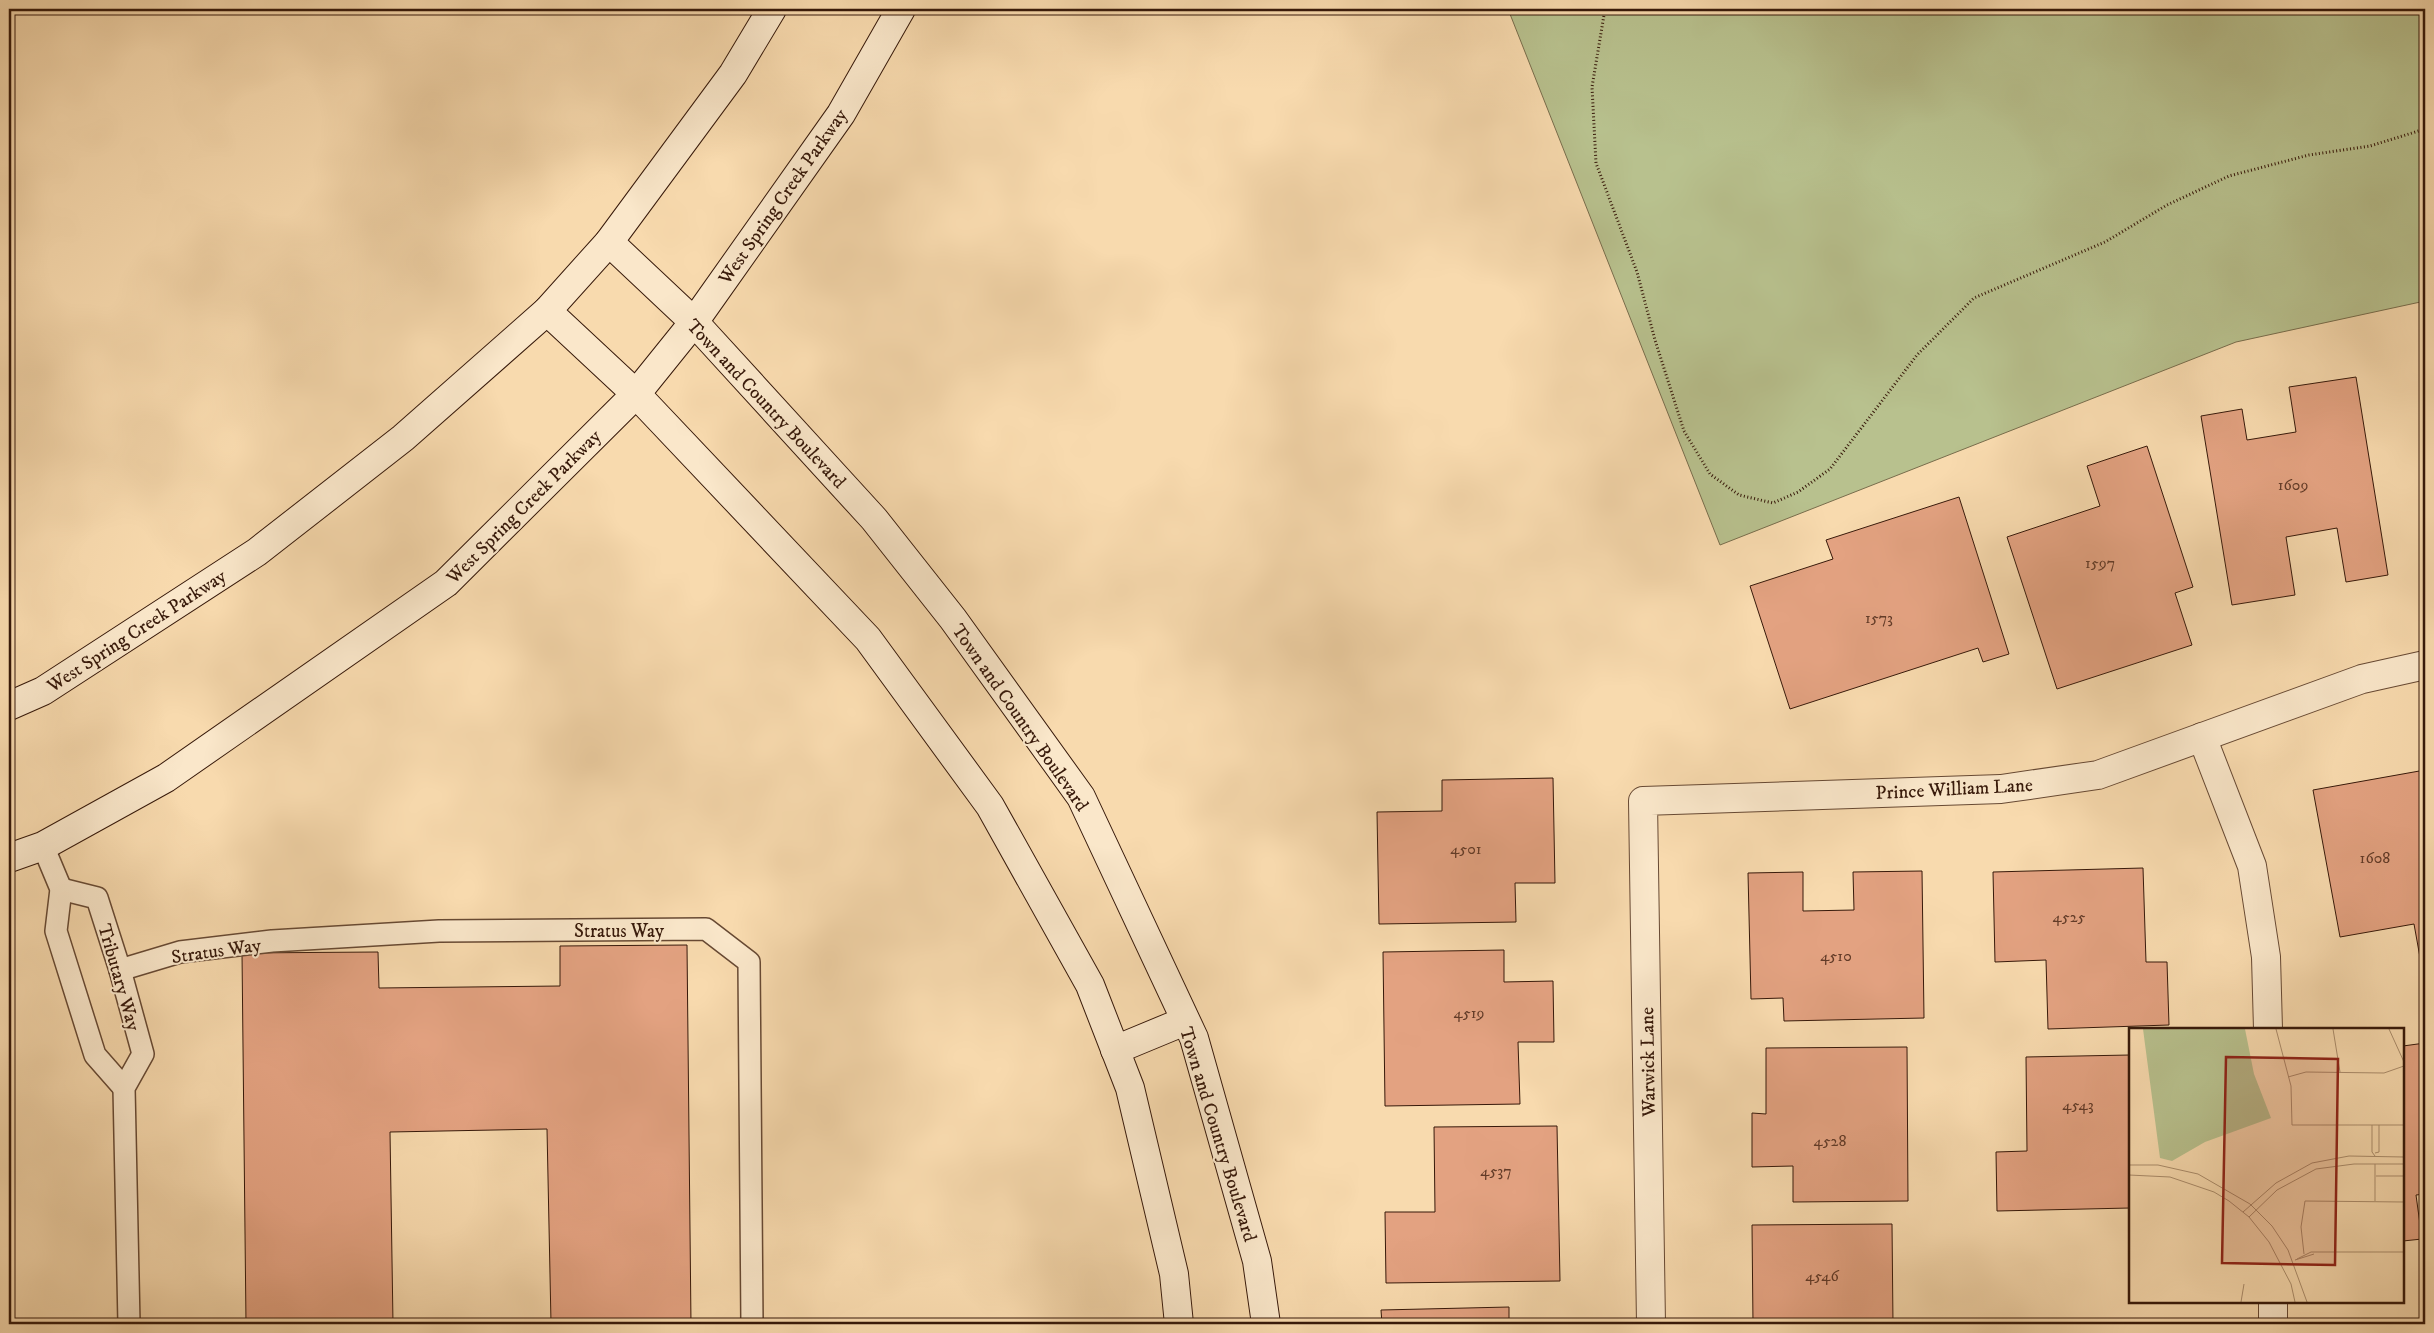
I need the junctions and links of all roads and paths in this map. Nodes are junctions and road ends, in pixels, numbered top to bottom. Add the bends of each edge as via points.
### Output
1 (772, 9) edge
2 (901, 9) edge
3 (1605, 9) edge
4 (2425, 129) edge
5 (609, 242) junction
6 (547, 310) junction
7 (694, 322) junction
8 (636, 394) junction
9 (2425, 665) edge
10 (9, 706) edge
11 (2202, 737) junction
12 (1643, 800) joint
13 (42, 846) junction
14 (9, 858) edge
15 (61, 889) junction
16 (120, 970) junction
17 (1185, 1021) junction
18 (2268, 1028) edge
19 (1115, 1050) junction
20 (124, 1088) junction
21 (2272, 1303) edge
22 (129, 1324) edge
23 (752, 1324) edge
24 (1179, 1324) edge
25 (1266, 1324) edge
26 (1651, 1324) edge
27 (2273, 1324) edge

1 - 5 main road, West Spring Creek Parkway via 733,74
2 - 7 main road, West Spring Creek Parkway via 840,114
3 - 4 path via 1592,87 1596,162 1637,272 1654,340 1684,431 1710,474 1738,495 1772,502 1798,492 1830,469 1917,354 1974,298 2105,242 2167,205 2229,176 2309,155 2370,146
5 - 6 main road, West Spring Creek Parkway
5 - 7 main road, Town and Country Boulevard
6 - 8 main road
6 - 10 main road, West Spring Creek Parkway via 403,438 257,552 43,691
7 - 8 main road, West Spring Creek Parkway
7 - 17 main road, Town and Country Boulevard via 874,519 953,619 1081,797
8 - 13 main road, West Spring Creek Parkway via 446,583 166,778
8 - 19 main road via 868,639 990,806 1090,985
9 - 11 main road, Prince William Lane via 2362,679
11 - 12 main road, Prince William Lane via 2098,775 2002,790
11 - 18 main road via 2252,866 2266,957
12 - 26 main road, Warwick Lane
13 - 14 main road, West Spring Creek Parkway
13 - 15 lane
15 - 16 lane, Tributary Way via 97,898
15 - 20 lane via 56,931 95,1055
16 - 20 lane, Tributary Way via 143,1054
16 - 23 lane, Stratus Way via 180,952 272,942 439,931 706,929 749,962
17 - 19 main road
17 - 25 main road, Town and Country Boulevard via 1194,1038 1257,1261
19 - 24 main road via 1130,1088 1174,1274
20 - 22 lane
21 - 27 main road

